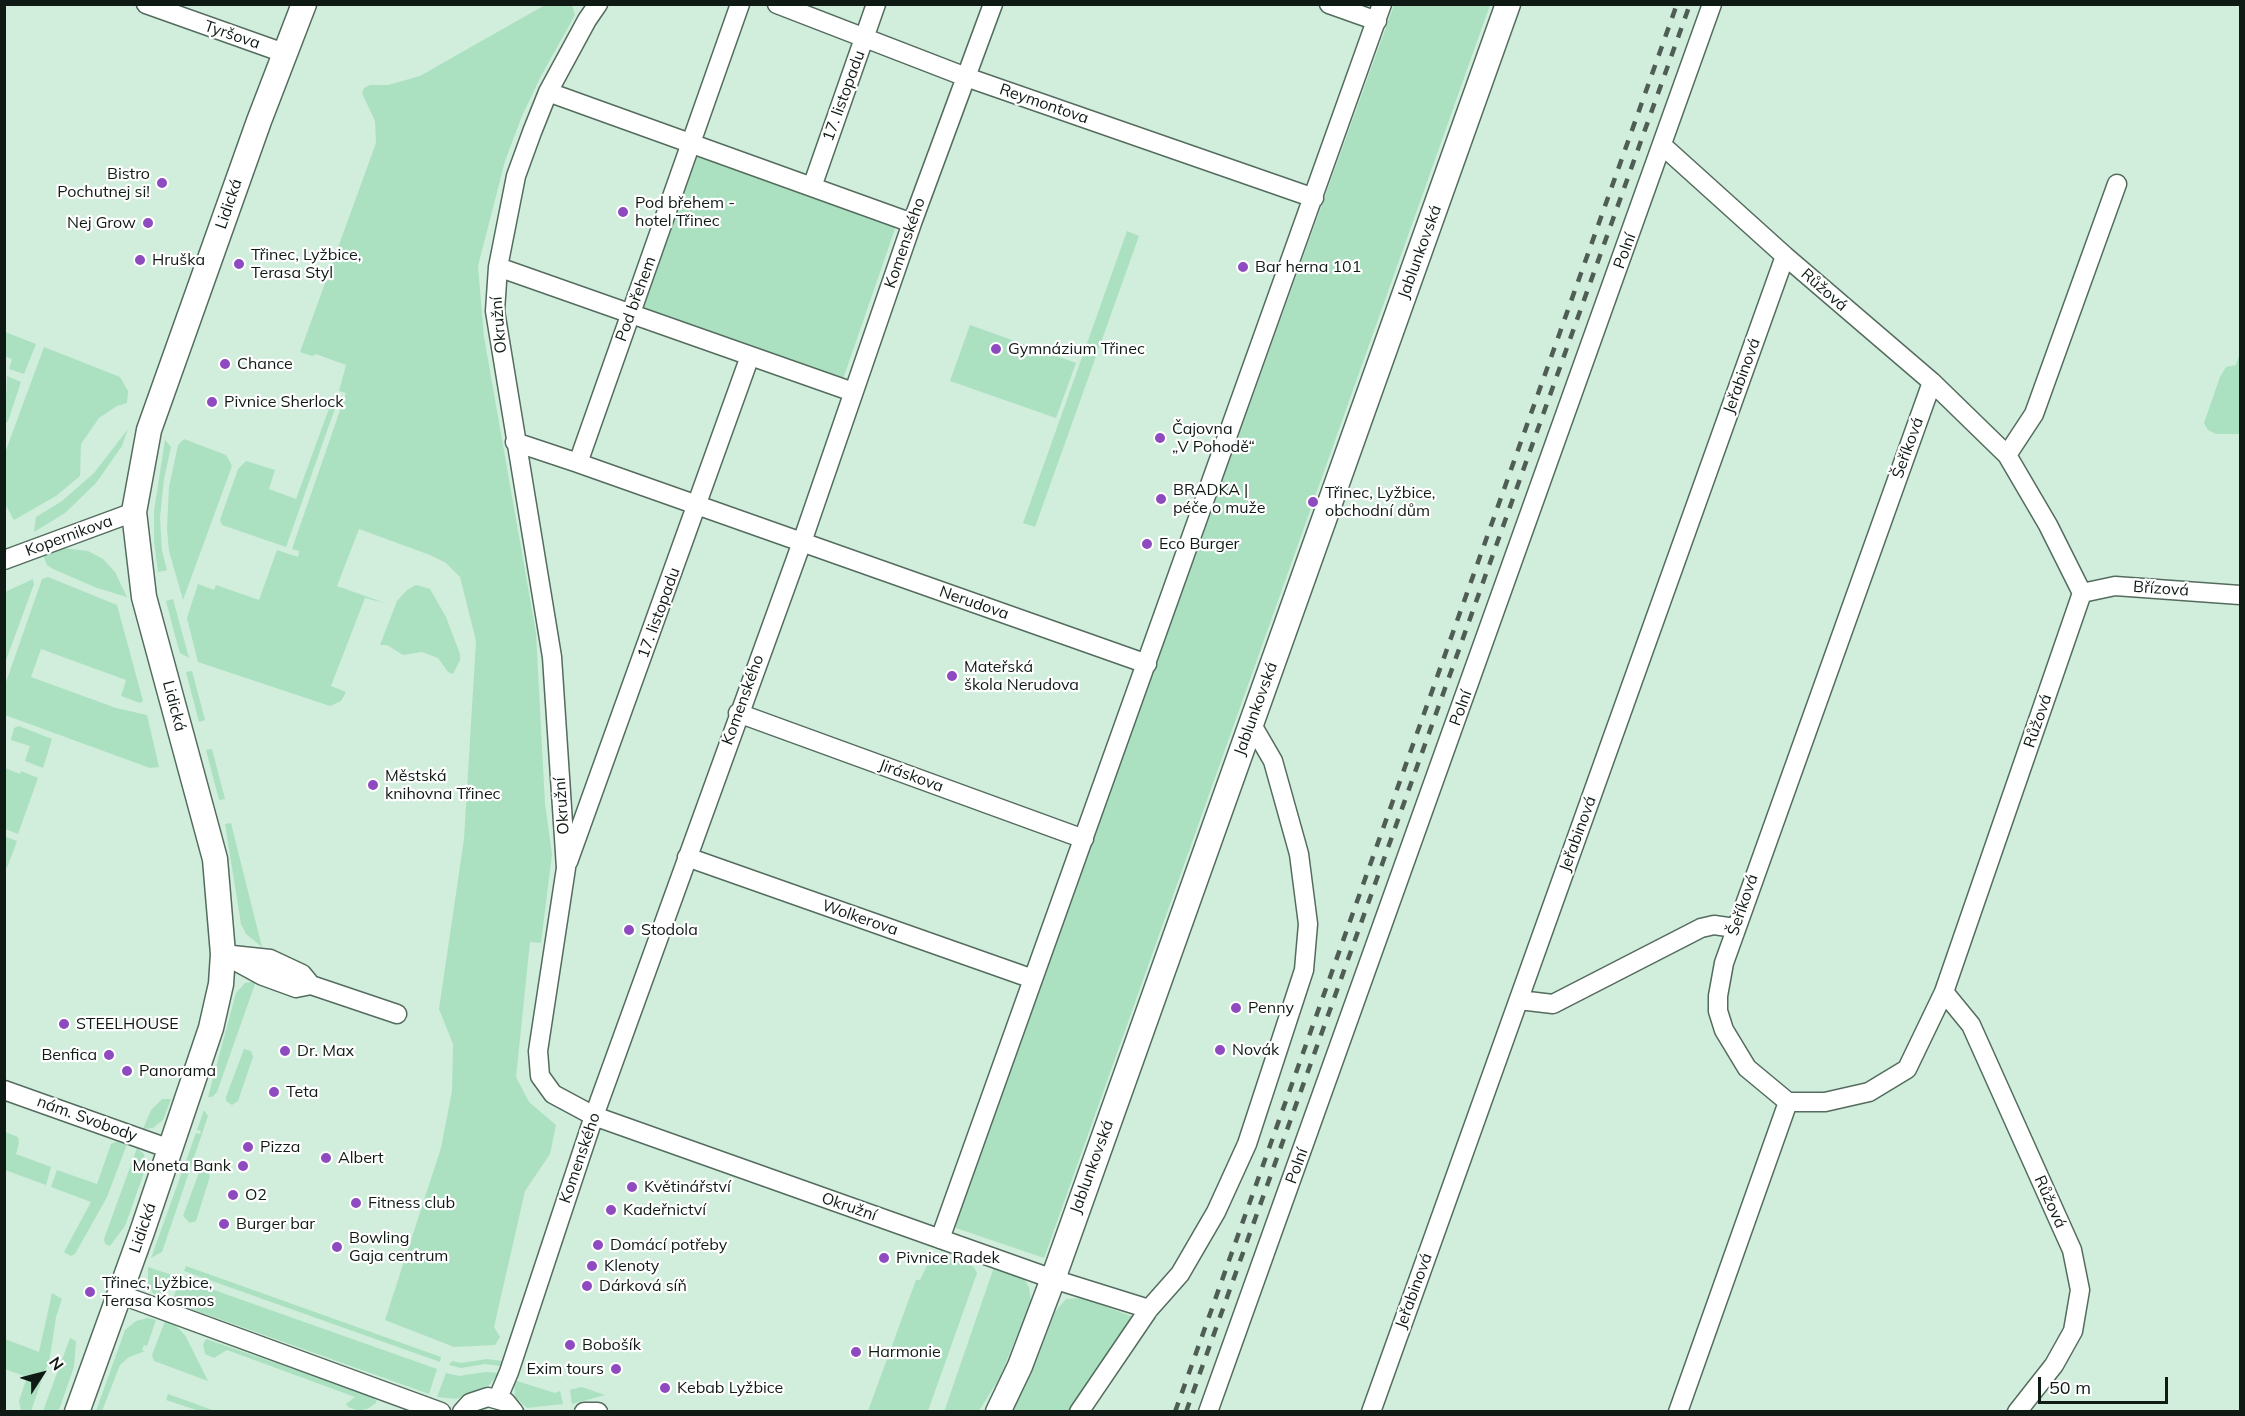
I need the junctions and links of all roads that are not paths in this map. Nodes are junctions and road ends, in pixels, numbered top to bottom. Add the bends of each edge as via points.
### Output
1 (146, 4) edge
2 (304, 4) edge
3 (598, 4) edge
4 (740, 4) edge
5 (777, 4) edge
6 (876, 4) edge
7 (993, 4) edge
8 (1329, 4) edge
9 (1508, 4) edge
10 (1712, 4) edge
11 (1379, 13) edge
12 (865, 38) junction
13 (285, 53) junction
14 (966, 77) junction
15 (548, 92) junction
16 (691, 144) junction
17 (1663, 146) junction
18 (2117, 184) dead end
19 (812, 187) junction
20 (1314, 198) junction
21 (912, 223) junction
22 (1785, 256) junction
23 (498, 267) junction
24 (630, 314) junction
25 (750, 356) junction
26 (1932, 382) junction
27 (853, 392) junction
28 (515, 442) junction
29 (2007, 455) junction
30 (578, 463) junction
31 (698, 506) junction
32 (134, 512) junction
33 (802, 542) junction
34 (4, 560) edge
35 (2082, 593) junction
36 (2241, 595) edge
37 (1147, 663) junction
38 (738, 712) junction
39 (1251, 723) junction
40 (1084, 839) junction
41 (687, 857) junction
42 (566, 868) junction
43 (1735, 928) junction
44 (223, 954) junction
45 (1033, 979) junction
46 (1944, 992) junction
47 (1519, 1000) junction
48 (397, 1014) dead end
49 (4, 1090) edge
50 (1788, 1102) junction
51 (594, 1116) junction
52 (170, 1149) junction
53 (940, 1239) junction
54 (1053, 1279) junction
55 (119, 1294) junction
56 (1149, 1309) junction
57 (498, 1398) junction
58 (77, 1412) edge
59 (441, 1412) edge
60 (462, 1412) edge
61 (514, 1412) edge
62 (584, 1412) edge
63 (598, 1412) edge
64 (998, 1412) edge
65 (1079, 1412) edge
66 (1208, 1412) edge
67 (1371, 1412) edge
68 (1678, 1412) edge
69 (2017, 1412) edge

1 - 13 street, Tyršova
2 - 13 main road, Lidická
3 - 15 street, Okružní
4 - 16 street, Pod břehem
5 - 12 street, Reymontova
6 - 12 street, 17. listopadu
7 - 14 street, Komenského
8 - 11 street
9 - 39 main road, Jablunkovská
10 - 17 street, Polní
11 - 20 street
12 - 14 street, Reymontova
12 - 19 street, 17. listopadu
13 - 32 main road, Lidická via 149,430
14 - 20 street, Reymontova
14 - 21 street, Komenského
15 - 16 street
15 - 23 street, Okružní via 516,176
16 - 19 street
16 - 24 street, Pod břehem
17 - 22 street, Růžová
17 - 66 street, Polní
18 - 29 street via 2034,414
19 - 21 street
20 - 37 street
21 - 27 street, Komenského
22 - 26 street, Růžová
22 - 47 street, Jeřabinová
23 - 24 street
23 - 28 street, Okružní via 495,311
24 - 25 street
24 - 30 street, Pod břehem
25 - 27 street
25 - 31 street, 17. listopadu
26 - 29 street, Růžová
26 - 43 street, Šeříková
27 - 33 street, Komenského
28 - 30 street
28 - 42 street, Okružní via 552,657
29 - 35 street, Růžová
30 - 31 street, Nerudova
31 - 33 street, Nerudova
31 - 42 street, 17. listopadu
32 - 34 street, Kopernikova
32 - 44 main road, Lidická via 144,597 215,859
33 - 37 street, Nerudova
33 - 38 street, Komenského
35 - 36 street, Břízová via 2115,586
35 - 46 street, Růžová
37 - 40 street
38 - 40 street, Jiráskova
38 - 41 street, Komenského
39 - 54 main road, Jablunkovská
39 - 56 street via 1273,761 1299,854 1308,946 1247,1144 1216,1212 1180,1274
40 - 45 street
41 - 45 street, Wolkerova
41 - 51 street, Komenského
42 - 51 street, Okružní via 538,1051 540,1076 553,1095
43 - 47 street via 1701,928 1553,1004
43 - 50 street, Šeříková via 1719,982 1718,1011 1747,1068
44 - 48 street via 270,959 302,974 311,985
44 - 52 main road, Lidická via 211,1028
45 - 53 street
46 - 50 street via 1907,1069 1869,1092 1826,1102
46 - 69 street, Růžová via 1971,1025 2072,1250 2080,1290 2073,1331 2054,1365
47 - 67 street, Jeřabinová
49 - 52 street, nám. Svobody
50 - 68 street
51 - 53 street, Okružní
51 - 57 street, Komenského
52 - 55 main road, Lidická
53 - 54 street, Okružní
54 - 56 street, Okružní
54 - 64 main road, Jablunkovská
55 - 58 main road, Lidická
55 - 59 street
56 - 65 street
57 - 60 street via 478,1398
57 - 61 street
62 - 63 street

